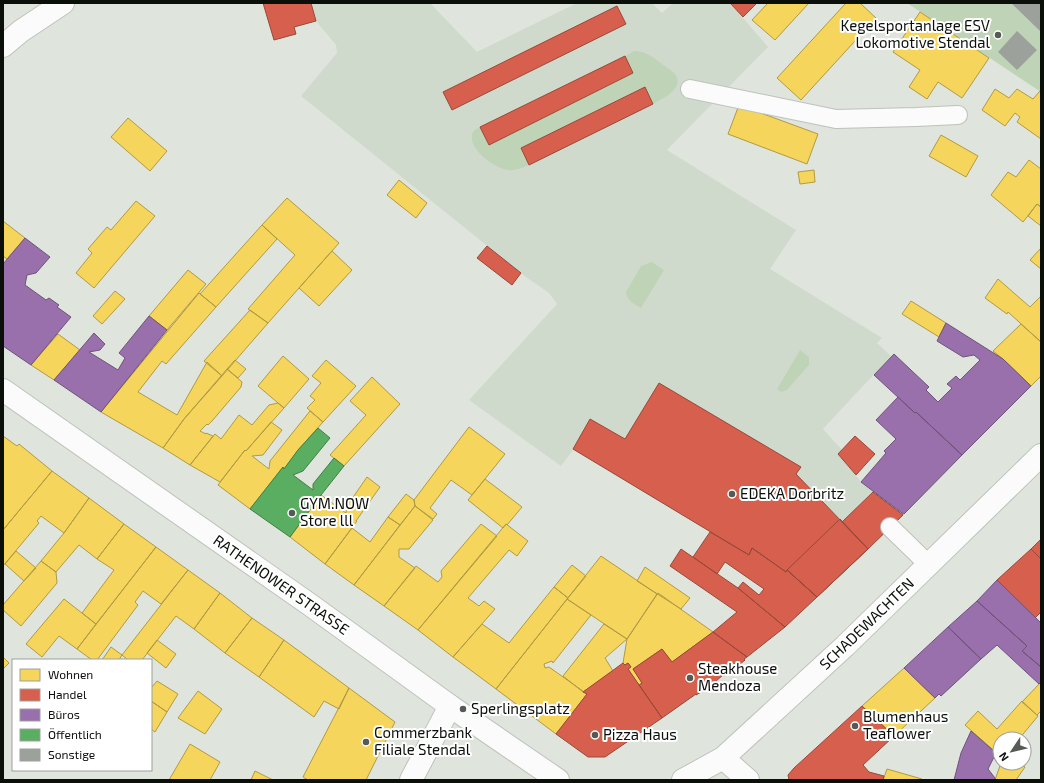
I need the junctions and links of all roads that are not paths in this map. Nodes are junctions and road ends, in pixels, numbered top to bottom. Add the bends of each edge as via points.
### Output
1 (63, 3) edge
2 (3, 46) edge
3 (690, 90) dead end
4 (958, 115) dead end
5 (3, 390) edge
6 (1041, 455) edge
7 (890, 527) dead end
8 (929, 565) junction
9 (450, 706) junction
10 (723, 758) junction
11 (411, 780) edge
12 (558, 780) edge
13 (683, 780) edge
14 (748, 780) edge

1 - 2 street via 20,31
3 - 4 lane via 836,119
5 - 9 street, RATHENOWER STRASSE via 310,604
6 - 8 street, SCHADEWACHTEN
7 - 8 lane
8 - 10 street, SCHADEWACHTEN
9 - 11 street
9 - 12 street, RATHENOWER STRASSE
10 - 13 street, SCHADEWACHTEN
10 - 14 street

